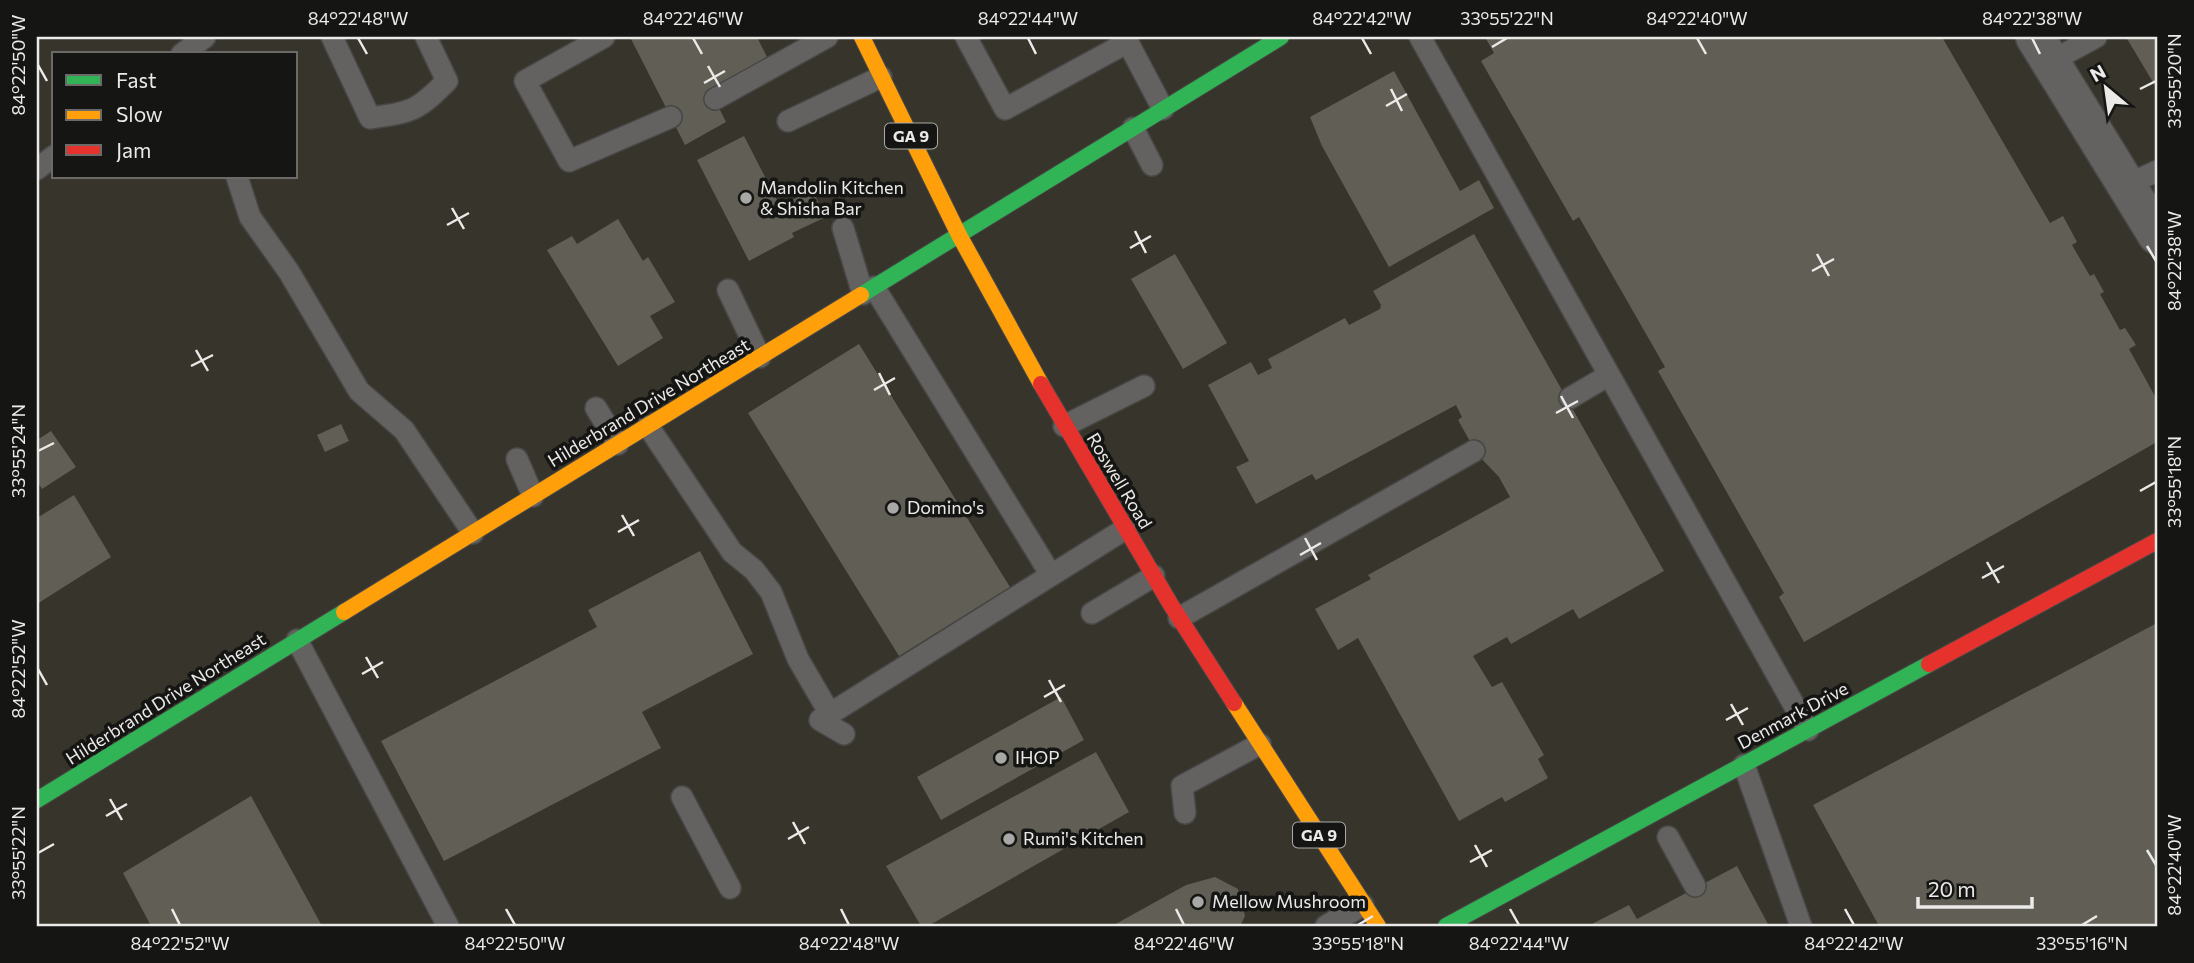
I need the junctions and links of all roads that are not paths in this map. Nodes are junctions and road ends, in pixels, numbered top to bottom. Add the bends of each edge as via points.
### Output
1 (332, 37) edge
2 (426, 37) edge
3 (604, 37) edge
4 (827, 37) edge
5 (862, 37) edge
6 (966, 37) edge
7 (1281, 37) edge
8 (1420, 37) edge
9 (2096, 37) edge
10 (1126, 39) edge
11 (2040, 44) edge
12 (881, 77) junction
13 (715, 99) dead end
14 (1163, 109) junction
15 (671, 117) dead end
16 (788, 121) dead end
17 (1133, 128) junction
18 (52, 158) edge
19 (1152, 165) dead end
20 (37, 169) edge
21 (237, 178) edge
22 (2142, 178) edge
23 (843, 228) dead end
24 (959, 234) junction
25 (2157, 235) edge
26 (728, 290) dead end
27 (869, 290) junction
28 (760, 357) junction
29 (1609, 375) junction
30 (1144, 386) dead end
31 (1570, 398) dead end
32 (596, 408) dead end
33 (648, 426) junction
34 (1064, 426) junction
35 (618, 444) junction
36 (1474, 452) dead end
37 (517, 460) dead end
38 (533, 496) junction
39 (1125, 528) junction
40 (473, 533) junction
41 (2157, 541) edge
42 (1051, 575) junction
43 (1154, 576) junction
44 (1092, 612) dead end
45 (1180, 618) junction
46 (297, 640) junction
47 (830, 714) junction
48 (1808, 730) junction
49 (844, 734) dead end
50 (1260, 744) junction
51 (1744, 765) junction
52 (38, 796) edge
53 (682, 797) dead end
54 (1185, 813) dead end
55 (1668, 837) dead end
56 (1695, 886) dead end
57 (730, 888) dead end
58 (1363, 905) junction
59 (448, 926) edge
60 (1326, 926) edge
61 (1378, 926) edge
62 (1446, 926) edge
63 (1801, 926) edge

1 - 2 lane via 370,118 409,113 447,81
3 - 15 lane via 525,81 569,161
4 - 13 lane
5 - 12 street, Roswell Road / GA 9
6 - 10 lane via 1005,109
7 - 14 street, Hilderbrand Drive Northeast
8 - 29 lane
9 - 11 lane
10 - 14 lane
11 - 22 street
12 - 16 lane
12 - 24 street, Roswell Road / GA 9
14 - 17 street, Hilderbrand Drive Northeast
17 - 19 lane
17 - 24 street, Hilderbrand Drive Northeast
18 - 20 lane
21 - 40 lane via 250,217 289,272 359,391 404,430
22 - 25 street
23 - 27 lane
24 - 27 street, Hilderbrand Drive Northeast
24 - 34 street, Roswell Road / GA 9
26 - 28 lane
27 - 28 street, Hilderbrand Drive Northeast
27 - 42 lane
28 - 33 street, Hilderbrand Drive Northeast
29 - 31 lane
29 - 48 lane
30 - 34 lane
32 - 35 lane
33 - 35 street, Hilderbrand Drive Northeast
33 - 47 lane via 732,552 771,592 798,659
34 - 39 street, Roswell Road / GA 9
35 - 38 street, Hilderbrand Drive Northeast
36 - 45 lane
37 - 38 lane
38 - 40 street, Hilderbrand Drive Northeast
39 - 42 lane
39 - 43 street, Roswell Road / GA 9
40 - 46 street, Hilderbrand Drive Northeast
41 - 48 street, Denmark Drive
42 - 47 lane
43 - 44 lane
43 - 45 street, Roswell Road / GA 9
45 - 50 street, Roswell Road / GA 9
46 - 52 street, Hilderbrand Drive Northeast
46 - 59 lane
47 - 49 lane via 820,720
48 - 51 street, Denmark Drive
50 - 54 lane via 1182,786
50 - 58 street, Roswell Road / GA 9
51 - 62 street, Denmark Drive
51 - 63 lane
53 - 57 lane
55 - 56 lane
58 - 60 lane
58 - 61 street, Roswell Road / GA 9

